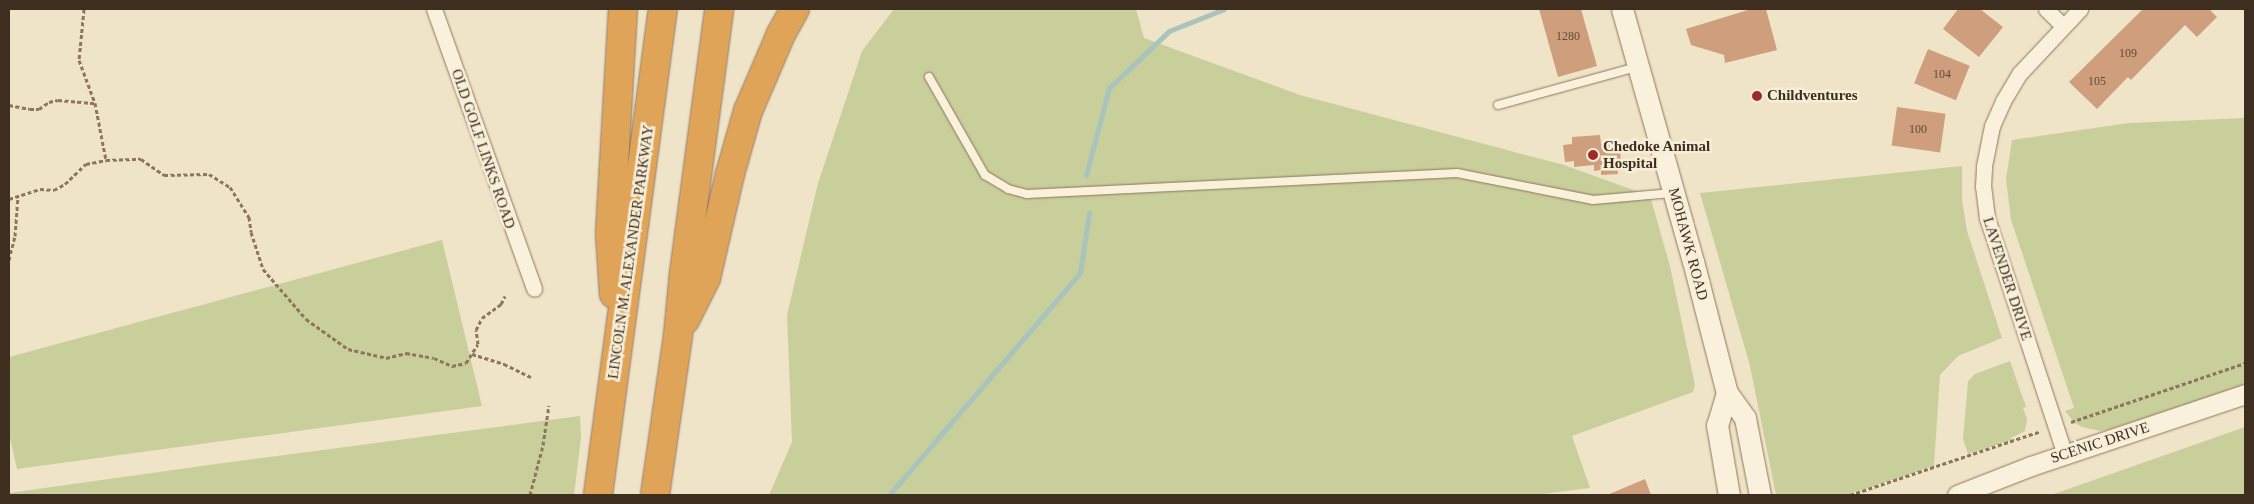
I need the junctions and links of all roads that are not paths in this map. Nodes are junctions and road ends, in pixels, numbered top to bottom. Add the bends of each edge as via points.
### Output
1 (434, 9) edge
2 (623, 9) edge
3 (664, 9) edge
4 (719, 9) edge
5 (795, 9) edge
6 (1622, 9) edge
7 (2046, 9) edge
8 (2080, 9) edge
9 (2063, 26) junction
10 (1638, 66) junction
11 (929, 77) dead end
12 (1498, 104) dead end
13 (1675, 193) junction
14 (534, 289) dead end
15 (678, 335) junction
16 (618, 354) junction
17 (1727, 393) junction
18 (2245, 394) edge
19 (2066, 455) junction
20 (598, 495) edge
21 (655, 495) edge
22 (1730, 495) edge
23 (1760, 495) edge
24 (1957, 495) edge

1 - 14 street, OLD GOLF LINKS ROAD
2 - 16 highway via 610,233
3 - 16 highway, LINCOLN M. ALEXANDER PARKWAY
4 - 15 highway
5 - 15 highway via 748,111 706,278
6 - 10 main road, MOHAWK ROAD
7 - 9 street
8 - 9 street, LAVENDER DRIVE
9 - 19 street, LAVENDER DRIVE via 2020,73 1999,109 1985,155 1983,187 1987,218 1998,255
10 - 12 lane
10 - 13 main road, MOHAWK ROAD
11 - 13 lane via 985,175 1008,189 1027,194 1457,173 1593,200
13 - 17 main road, MOHAWK ROAD
15 - 21 highway
16 - 20 highway, LINCOLN M. ALEXANDER PARKWAY
17 - 22 main road via 1717,425
17 - 23 main road, MOHAWK ROAD via 1745,418
18 - 19 street, SCENIC DRIVE
19 - 24 street, SCENIC DRIVE

